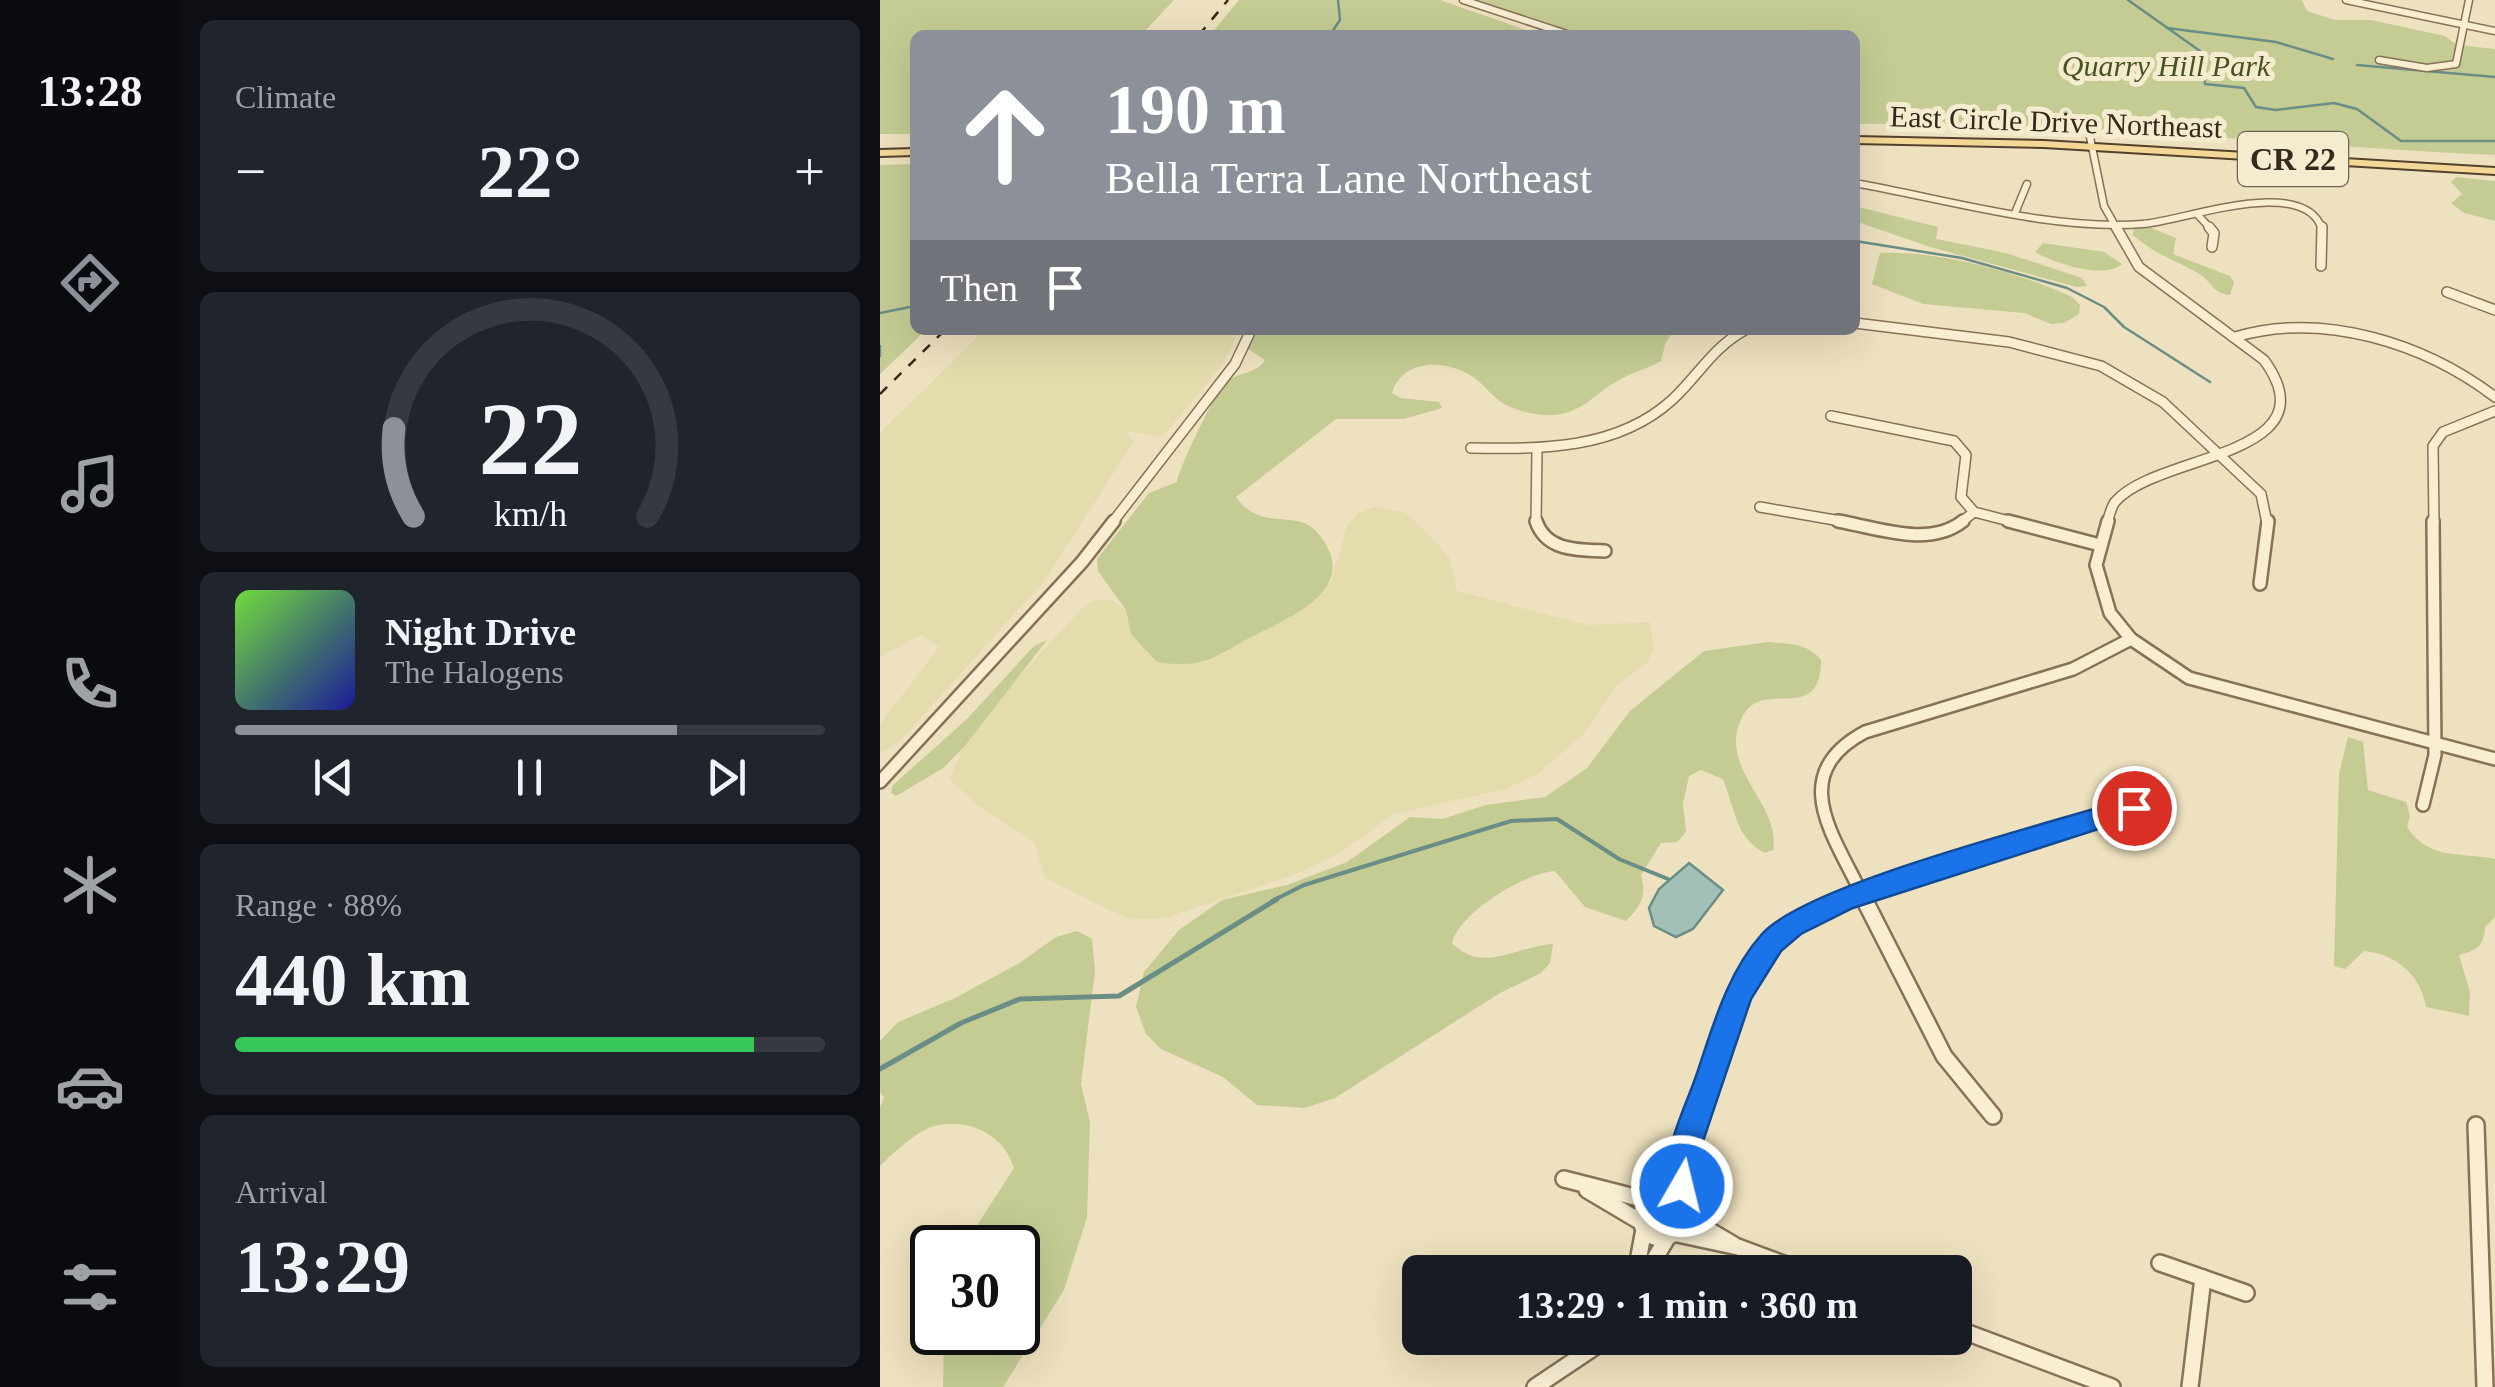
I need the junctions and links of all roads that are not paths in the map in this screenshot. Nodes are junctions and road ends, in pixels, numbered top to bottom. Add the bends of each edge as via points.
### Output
1 (1463, 0) edge
2 (2346, 0) edge
3 (2469, 0) edge
4 (2464, 26) junction
5 (1555, 30) edge
6 (2495, 32) edge
7 (2379, 60) dead end
8 (1860, 130) edge
9 (1860, 140) edge
10 (910, 142) edge
11 (2091, 142) junction
12 (880, 143) edge
13 (880, 152) edge
14 (910, 152) edge
15 (2495, 161) edge
16 (2495, 171) edge
17 (1860, 184) edge
18 (2027, 184) dead end
19 (2015, 213) junction
20 (2198, 216) junction
21 (2113, 226) junction
22 (2212, 247) dead end
23 (2321, 266) dead end
24 (2447, 292) dead end
25 (2495, 310) edge
26 (1860, 324) edge
27 (1248, 335) edge
28 (1738, 335) edge
29 (2235, 338) junction
30 (2495, 397) edge
31 (2495, 411) edge
32 (1832, 416) dead end
33 (1471, 448) dead end
34 (1537, 449) junction
35 (2220, 453) junction
36 (1760, 507) dead end
37 (1974, 512) junction
38 (2100, 545) junction
39 (1605, 550) dead end
40 (2260, 584) dead end
41 (2131, 640) junction
42 (2435, 744) junction
43 (2495, 759) edge
44 (880, 782) edge
45 (2422, 806) dead end
46 (2134, 808) dead end
47 (1864, 893) junction
48 (1993, 1116) dead end
49 (2476, 1124) dead end
50 (1687, 1144) junction
51 (1654, 1199) junction
52 (1679, 1210) junction
53 (1642, 1226) junction
54 (1671, 1235) junction
55 (1738, 1248) junction
56 (1638, 1255) edge
57 (1655, 1255) edge
58 (1758, 1255) edge
59 (2160, 1263) dead end
60 (2203, 1278) junction
61 (2246, 1293) dead end
62 (1972, 1334) edge
63 (1583, 1355) edge
64 (1535, 1387) edge
65 (2112, 1387) edge
66 (2190, 1387) edge
67 (2485, 1387) edge

1 - 5 street
2 - 4 street
3 - 4 street
4 - 6 street
4 - 7 street via 2456,64 2428,68
8 - 11 main road, East Circle Drive Northeast / CR 22
9 - 11 main road, East Circle Drive Northeast / CR 22
10 - 12 main road
11 - 15 main road, East Circle Drive Northeast / CR 22
11 - 16 main road, East Circle Drive Northeast / CR 22
11 - 21 street
13 - 14 main road
17 - 19 street
18 - 19 street
19 - 21 street
20 - 21 street
20 - 22 street via 2214,232
20 - 23 street via 2258,202 2294,206 2322,225
21 - 29 street via 2146,276
24 - 25 street
26 - 35 street via 2009,342 2085,360 2148,391
27 - 44 street via 1228,374 1082,562
28 - 34 street via 1653,415 1594,440
29 - 30 street via 2292,326 2398,346 2451,366
29 - 35 street via 2271,369 2281,404 2263,435
31 - 42 street via 2443,432 2432,446
32 - 37 street via 1954,441 1966,456 1961,497
33 - 34 street
34 - 39 street via 1533,520 1542,538 1565,550
35 - 38 street via 2126,490 2108,514
35 - 40 street via 2265,502
36 - 37 street via 1924,536 1948,532
37 - 38 street
38 - 41 street via 2099,588
41 - 42 street via 2172,670 2205,683
41 - 47 street via 2073,669 1840,744 1820,776 1818,800
42 - 43 street
42 - 45 street via 2433,778
46 - 47 street
47 - 48 street via 1953,1071
47 - 50 street via 1792,926 1748,974
49 - 67 street
50 - 51 street
50 - 52 street
51 - 52 street via 1670,1200
51 - 53 street via 1643,1209
51 - 53 street via 1572,1182
52 - 54 street
52 - 55 street
53 - 54 street via 1654,1238
53 - 56 street
54 - 55 street
54 - 57 street
55 - 58 street
59 - 60 street
60 - 61 street
60 - 66 street
62 - 65 street
63 - 64 street

